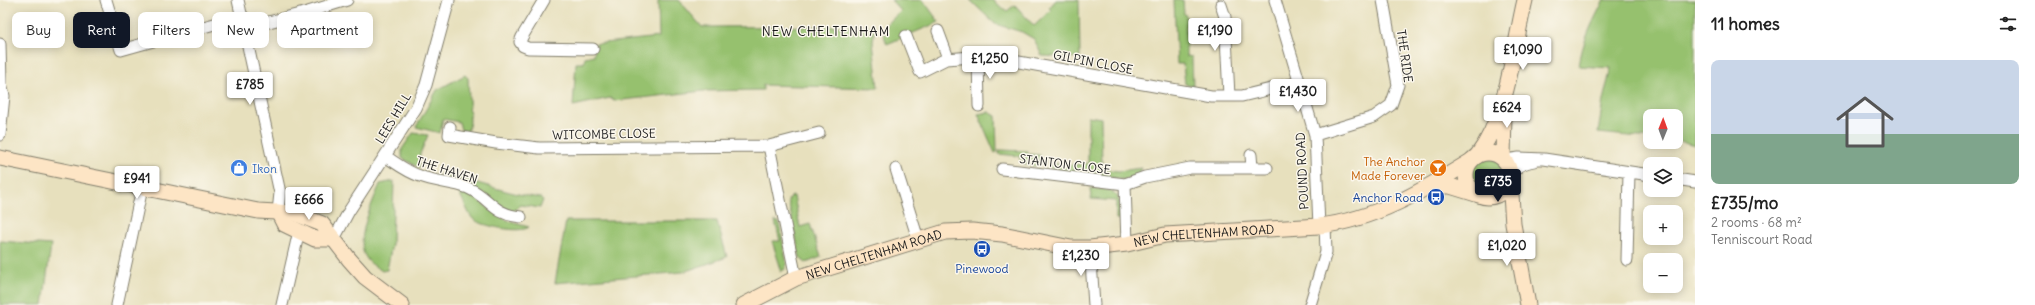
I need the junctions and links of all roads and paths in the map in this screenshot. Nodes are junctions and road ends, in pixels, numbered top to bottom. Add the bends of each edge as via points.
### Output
1 (106, 0) edge
2 (238, 0) edge
3 (347, 0) edge
4 (450, 0) edge
5 (544, 0) edge
6 (1275, 0) edge
7 (1383, 0) edge
8 (1525, 0) edge
9 (1221, 5) dead end
10 (241, 12) edge
11 (269, 22) edge
12 (212, 24) edge
13 (938, 31) dead end
14 (906, 36) dead end
15 (0, 44) edge
16 (249, 48) edge
17 (593, 49) dead end
18 (978, 56) junction
19 (948, 58) junction
20 (1300, 82) junction
21 (1506, 87) junction
22 (1229, 96) junction
23 (979, 106) dead end
24 (450, 127) dead end
25 (819, 133) dead end
26 (0, 135) edge
27 (1315, 135) junction
28 (769, 146) junction
29 (1252, 155) dead end
30 (385, 156) junction
31 (0, 158) edge
32 (1504, 158) junction
33 (1474, 159) junction
34 (1544, 159) junction
35 (1252, 168) junction
36 (1267, 168) dead end
37 (896, 169) dead end
38 (1002, 169) dead end
39 (1629, 172) junction
40 (1643, 174) edge
41 (1510, 178) junction
42 (1683, 180) edge
43 (1695, 182) edge
44 (1124, 184) junction
45 (1432, 186) junction
46 (142, 188) junction
47 (1480, 195) junction
48 (278, 212) junction
49 (521, 217) dead end
50 (1513, 224) junction
51 (1322, 225) junction
52 (299, 231) junction
53 (334, 239) junction
54 (918, 239) junction
55 (1127, 244) junction
56 (1090, 248) junction
57 (1627, 260) dead end
58 (796, 278) junction
59 (117, 305) edge
60 (282, 305) edge
61 (402, 305) edge
62 (744, 305) edge
63 (1094, 305) edge
64 (1310, 305) edge
65 (1528, 305) edge

1 - 12 street via 121,50
2 - 10 street
3 - 11 street
4 - 30 street, LEES HILL via 426,85 416,108
5 - 17 street via 522,37 520,42 523,46
6 - 20 street, POUND ROAD
7 - 27 street, THE RIDE via 1398,85 1391,105 1374,117
8 - 21 street
9 - 22 street via 1226,17
13 - 19 street
14 - 19 street, GILPIN CLOSE via 920,72
15 - 26 street via 1,84 4,96
16 - 48 street via 280,193
18 - 19 street, GILPIN CLOSE
18 - 22 street, GILPIN CLOSE via 1181,92
18 - 23 street
20 - 22 street, GILPIN CLOSE via 1242,96
20 - 27 street, POUND ROAD
21 - 32 street
21 - 33 street via 1490,137
24 - 28 street, WITCOMBE CLOSE via 449,135 539,148
25 - 28 street, WITCOMBE CLOSE
27 - 51 street, POUND ROAD
28 - 58 street
29 - 35 street
30 - 49 street, THE HAVEN via 410,172 466,187 501,213
30 - 53 street, LEES HILL
31 - 46 street
32 - 33 street via 1490,153
32 - 34 street
32 - 41 street
33 - 45 street, NEW CHELTENHAM ROAD
33 - 47 street via 1468,166 1466,179
34 - 39 street
34 - 41 street via 1519,166 1513,170
35 - 36 street, STANTON CLOSE
35 - 44 street, STANTON CLOSE via 1190,168
37 - 54 street
38 - 44 street, STANTON CLOSE
39 - 40 street
39 - 57 street
41 - 47 street via 1505,190 1500,194
41 - 50 street
42 - 43 street
44 - 55 street, STANTON CLOSE
45 - 47 street, NEW CHELTENHAM ROAD via 1450,186
45 - 51 street, NEW CHELTENHAM ROAD via 1404,200 1344,222
46 - 48 street via 258,211
46 - 59 street
47 - 50 street, NEW CHELTENHAM ROAD via 1499,205
48 - 52 street via 284,224
48 - 53 street via 294,213 322,224
50 - 65 street
51 - 55 street, NEW CHELTENHAM ROAD via 1165,236
51 - 64 street, POUND ROAD via 1326,252
52 - 53 street via 316,239
52 - 60 street
53 - 61 street via 365,277
54 - 56 street, NEW CHELTENHAM ROAD via 945,232 972,231 1002,234 1071,248
54 - 58 street, NEW CHELTENHAM ROAD
55 - 56 street, NEW CHELTENHAM ROAD
56 - 63 street
58 - 62 street, NEW CHELTENHAM ROAD

